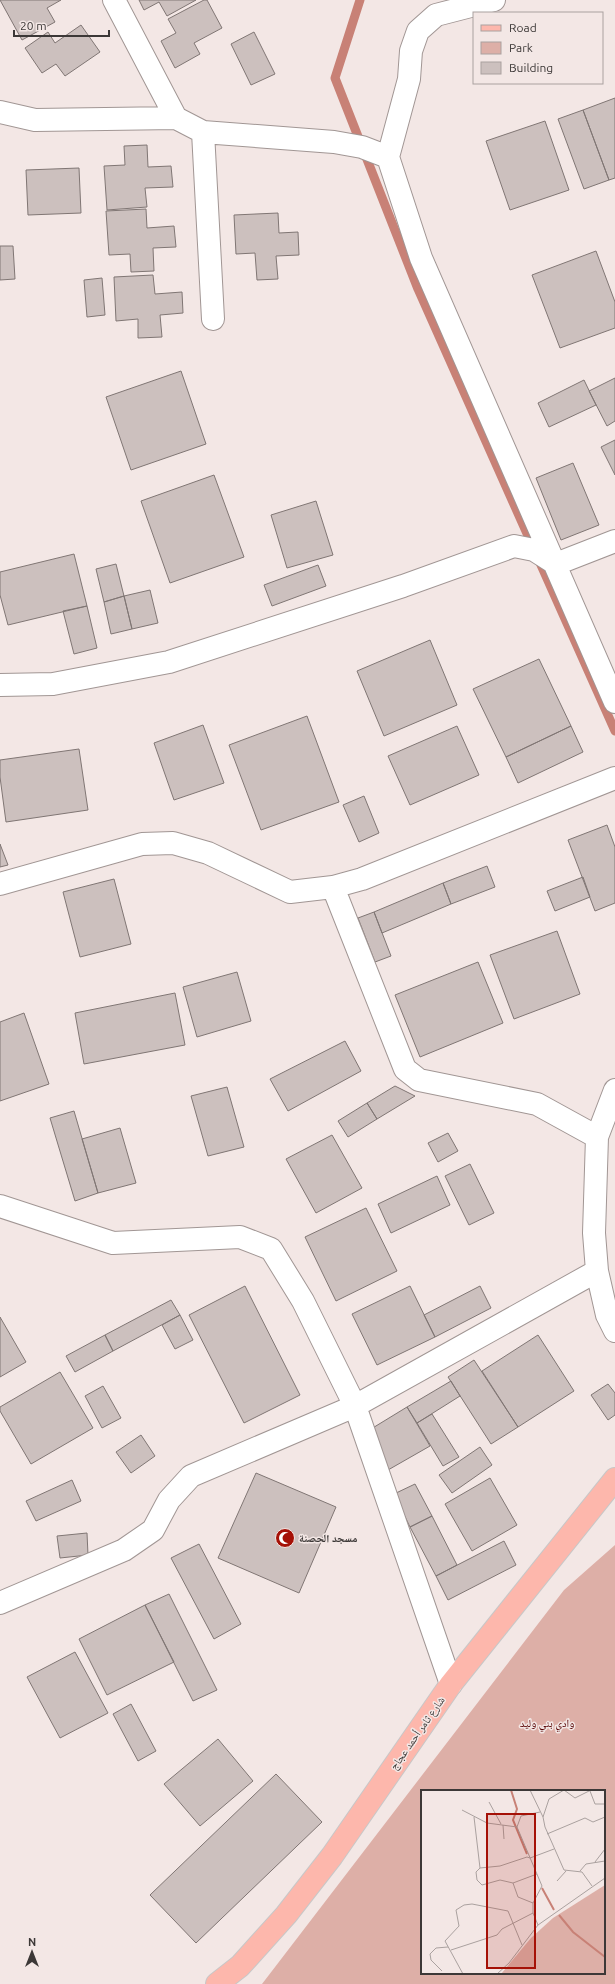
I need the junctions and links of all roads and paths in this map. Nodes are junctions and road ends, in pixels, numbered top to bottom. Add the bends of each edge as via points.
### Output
1 (114, 0) edge
2 (494, 0) edge
3 (0, 112) edge
4 (176, 118) junction
5 (203, 132) junction
6 (388, 157) junction
7 (213, 319) dead end
8 (615, 542) edge
9 (556, 564) junction
10 (0, 685) edge
11 (615, 702) edge
12 (615, 778) edge
13 (0, 884) edge
14 (333, 887) junction
15 (615, 1090) edge
16 (597, 1137) junction
17 (0, 1206) edge
18 (597, 1271) junction
19 (615, 1331) edge
20 (355, 1406) junction
21 (615, 1479) edge
22 (0, 1603) edge
23 (451, 1684) junction
24 (217, 1984) edge

1 - 4 street
2 - 6 street via 436,15 418,31 411,51 409,79
3 - 4 street via 35,120
4 - 5 street
5 - 6 street via 334,142 362,147
5 - 7 street
6 - 9 street via 421,258
8 - 9 street
9 - 10 street via 534,550 514,546 403,586 168,662 53,684
9 - 11 street
12 - 14 street via 362,879
13 - 14 street via 142,844 173,843 208,853 290,892
14 - 16 street via 405,1069 419,1080 537,1104
15 - 16 street
16 - 18 street via 594,1233
17 - 20 street via 113,1243 240,1237 271,1249 303,1301
18 - 19 street via 608,1315
18 - 20 street
20 - 22 street via 192,1476 169,1500 153,1530 124,1550
20 - 23 street
21 - 23 main road, شارع ثامر أحمد عجاج
23 - 24 main road, شارع ثامر أحمد عجاج via 332,1856 286,1915 240,1966

